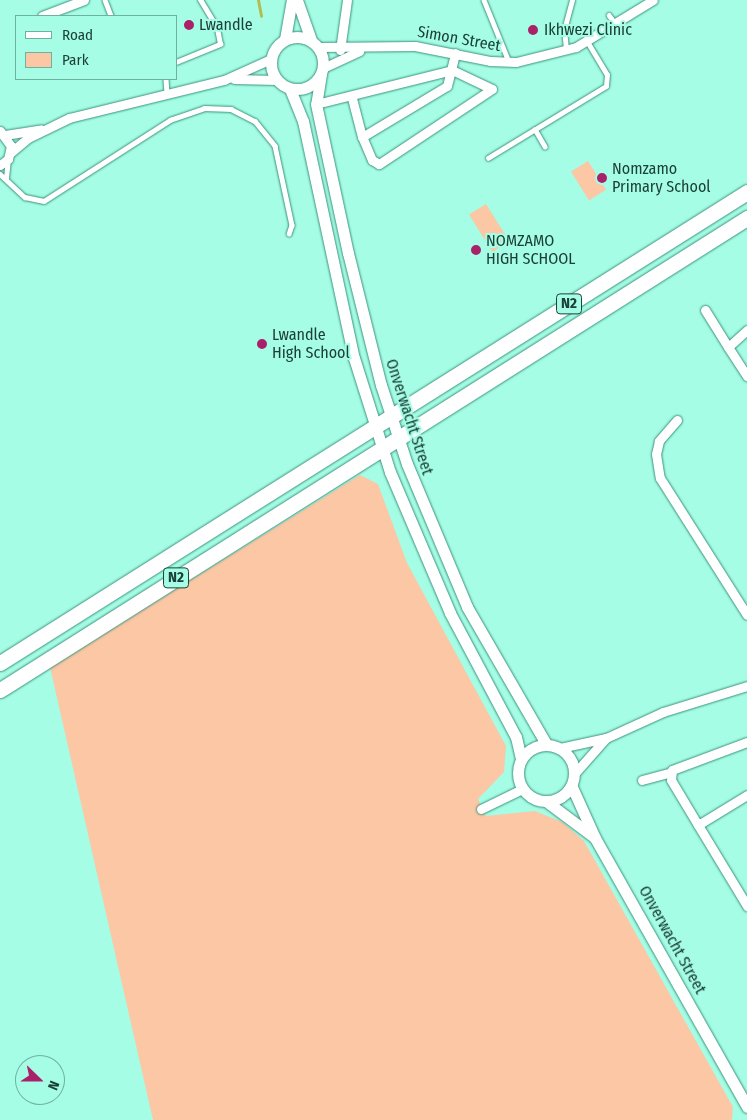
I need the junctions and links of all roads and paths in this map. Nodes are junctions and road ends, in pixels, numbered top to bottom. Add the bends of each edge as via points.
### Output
1 (84, 0) edge
2 (105, 0) edge
3 (200, 0) edge
4 (292, 0) edge
5 (297, 0) edge
6 (347, 0) edge
7 (484, 0) edge
8 (572, 0) edge
9 (653, 0) edge
10 (63, 4) edge
11 (44, 15) edge
12 (111, 15) edge
13 (609, 15) dead end
14 (615, 24) junction
15 (285, 40) junction
16 (586, 40) junction
17 (315, 44) junction
18 (364, 49) junction
19 (340, 50) junction
20 (567, 51) junction
21 (455, 53) junction
22 (271, 59) junction
23 (178, 61) edge
24 (509, 62) junction
25 (452, 70) junction
26 (322, 71) junction
27 (166, 80) edge
28 (224, 80) junction
29 (277, 80) junction
30 (290, 89) junction
31 (168, 92) junction
32 (352, 98) junction
33 (316, 104) junction
34 (46, 128) junction
35 (535, 130) junction
36 (3, 133) edge
37 (362, 137) junction
38 (545, 146) dead end
39 (9, 156) junction
40 (488, 158) dead end
41 (0, 165) edge
42 (0, 174) edge
43 (6, 178) junction
44 (747, 192) edge
45 (747, 218) edge
46 (289, 234) dead end
47 (705, 310) dead end
48 (747, 330) edge
49 (728, 347) junction
50 (744, 364) edge
51 (747, 376) edge
52 (391, 415) junction
53 (677, 420) dead end
54 (376, 425) junction
55 (398, 436) junction
56 (382, 447) junction
57 (747, 615) edge
58 (0, 664) edge
59 (747, 686) edge
60 (0, 690) edge
61 (606, 738) junction
62 (747, 742) edge
63 (546, 744) junction
64 (560, 748) junction
65 (521, 759) junction
66 (670, 772) junction
67 (575, 773) junction
68 (642, 780) dead end
69 (572, 787) junction
70 (522, 789) junction
71 (747, 795) edge
72 (547, 802) junction
73 (481, 809) dead end
74 (698, 825) junction
75 (595, 838) junction
76 (747, 906) edge
77 (747, 1107) edge

1 - 10 street
2 - 12 lane
3 - 23 lane via 217,28 220,44
4 - 15 street
5 - 17 street
6 - 19 street
7 - 24 lane
8 - 20 lane via 564,30
9 - 14 street, Simon Street
10 - 11 street
13 - 14 lane
14 - 16 street, Simon Street
15 - 17 street
15 - 22 street
16 - 20 street, Simon Street
16 - 35 lane via 608,74 606,86
17 - 19 street, Simon Street
17 - 26 street
18 - 19 street, Simon Street
18 - 21 street, Simon Street via 395,44
18 - 26 street, Simon Street
20 - 24 street, Simon Street
21 - 24 street, Simon Street
21 - 25 street
22 - 28 street
22 - 29 street
25 - 32 street
25 - 37 street via 447,86
25 - 37 street via 489,83 492,91 379,164 372,160
26 - 30 street via 311,85
26 - 33 street, Onverwacht Street
27 - 31 lane
28 - 29 street
28 - 31 street
29 - 30 street
30 - 54 street via 303,121 354,358
31 - 34 street
32 - 33 street
32 - 37 street
33 - 52 street, Onverwacht Street via 362,313
34 - 36 street
34 - 39 street
35 - 38 lane
35 - 40 lane
36 - 39 street
39 - 41 street
39 - 43 lane
42 - 43 lane
43 - 46 lane via 29,200 50,199 170,120 204,108 231,109 255,121 275,146 292,225
44 - 52 highway, N2
45 - 55 highway, N2
47 - 49 street
48 - 49 street
49 - 50 street
50 - 51 street
52 - 54 highway, N2
52 - 55 street, Onverwacht Street
53 - 57 street via 659,442 656,454 660,478
54 - 56 street
54 - 58 highway, N2
55 - 56 highway, N2
55 - 63 street, Onverwacht Street via 467,607
56 - 60 highway, N2
56 - 65 street via 427,562 516,737
59 - 61 street via 664,712
61 - 64 street
61 - 67 street
62 - 66 street
63 - 64 street
63 - 65 street via 531,749
64 - 67 street via 571,758
65 - 70 street via 517,774
66 - 68 street
66 - 74 street
67 - 69 street
69 - 72 street via 561,798
69 - 75 street, Onverwacht Street
70 - 72 street via 532,799
70 - 73 street
71 - 74 street
72 - 75 street
74 - 76 street
75 - 77 street, Onverwacht Street

